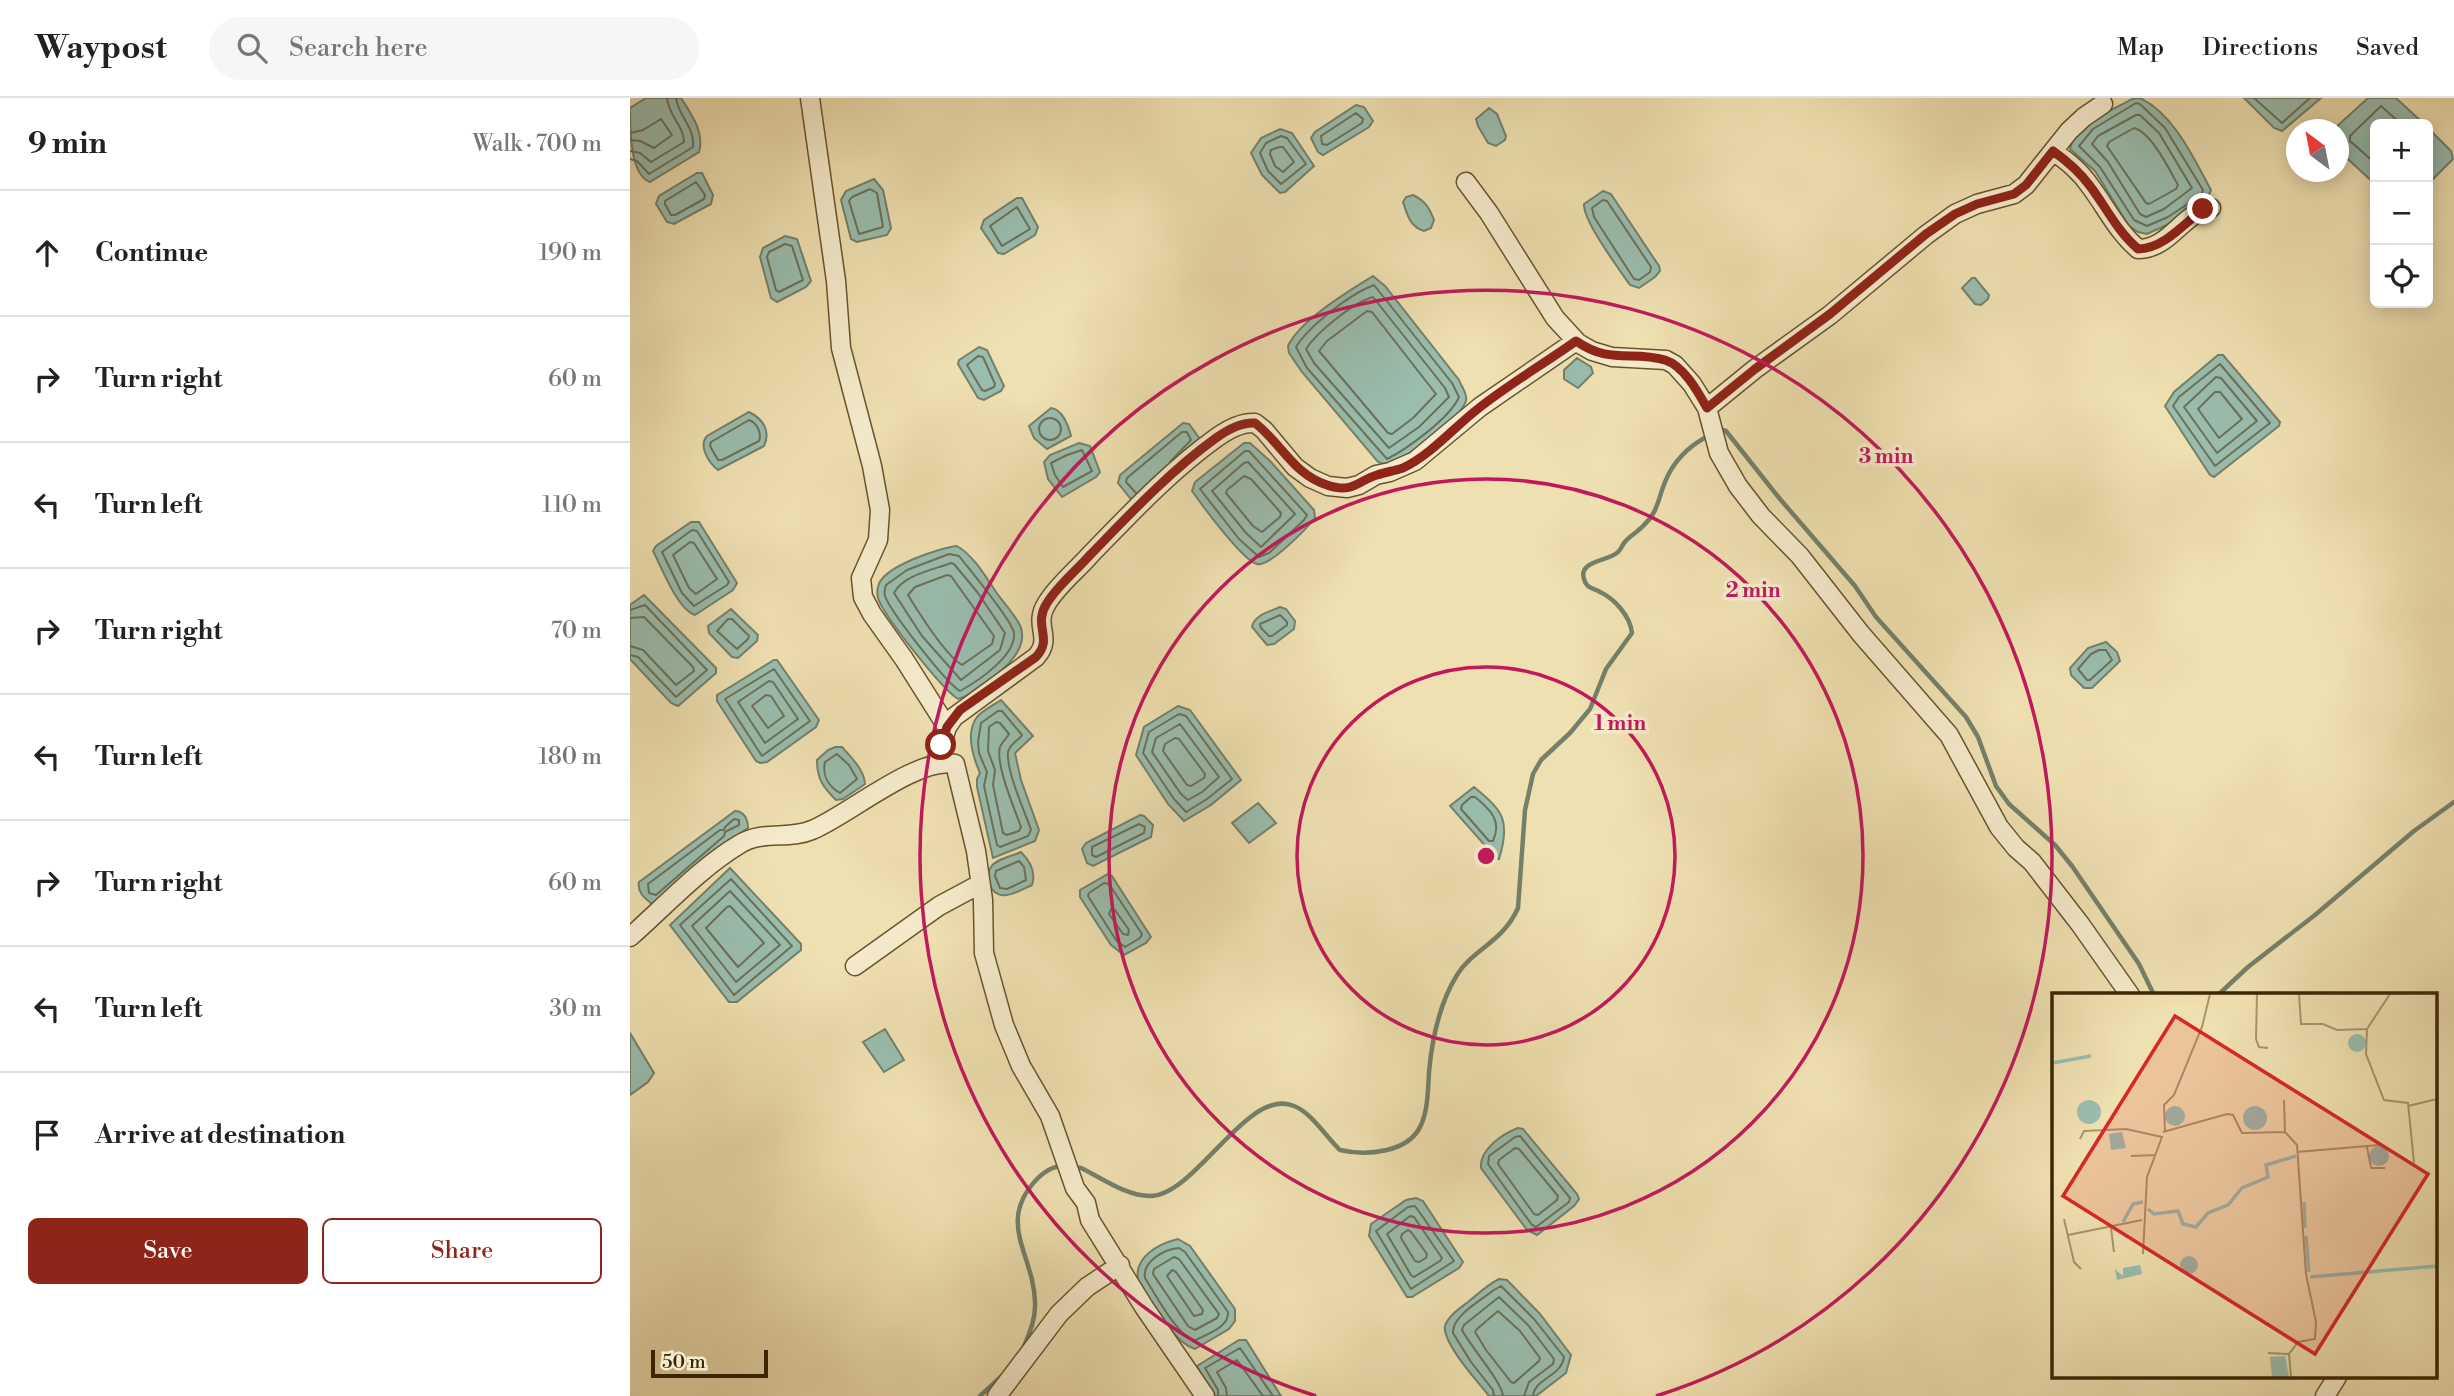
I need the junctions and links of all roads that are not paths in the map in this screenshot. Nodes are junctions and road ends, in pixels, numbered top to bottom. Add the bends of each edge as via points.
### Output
1 (810, 98) edge
2 (2103, 104) dead end
3 (2053, 151) junction
4 (1466, 182) dead end
5 (2211, 208) dead end
6 (1576, 341) junction
7 (1711, 422) junction
8 (947, 727) junction
9 (936, 764) junction
10 (980, 884) junction
11 (630, 937) edge
12 (855, 966) dead end
13 (2129, 993) edge
14 (1120, 1265) junction
15 (2336, 1378) edge
16 (997, 1396) edge
17 (1205, 1396) edge
18 (2325, 1396) edge

1 - 8 street via 841,348 880,510 878,541 861,578 863,597
2 - 3 street via 2084,117
3 - 5 street via 2072,164 2138,249 2163,242 2203,209
3 - 7 street via 2014,194 1955,214 1755,369
4 - 6 street via 1555,318
6 - 7 street via 1612,357 1666,360 1682,373
6 - 8 street via 1480,407 1415,461 1347,488 1310,478 1255,423 1235,426 1162,484 1047,603 1040,621 1043,650 960,710
7 - 13 street via 1726,468 1761,516 1800,556 1949,735 1999,827 2032,862
8 - 9 street
9 - 10 street via 955,764
9 - 11 street via 813,830 740,843
10 - 12 street via 939,906
10 - 14 street via 984,953 1004,1025 1050,1116 1090,1220
14 - 16 street via 1087,1287 1059,1314
14 - 17 street
15 - 18 street

